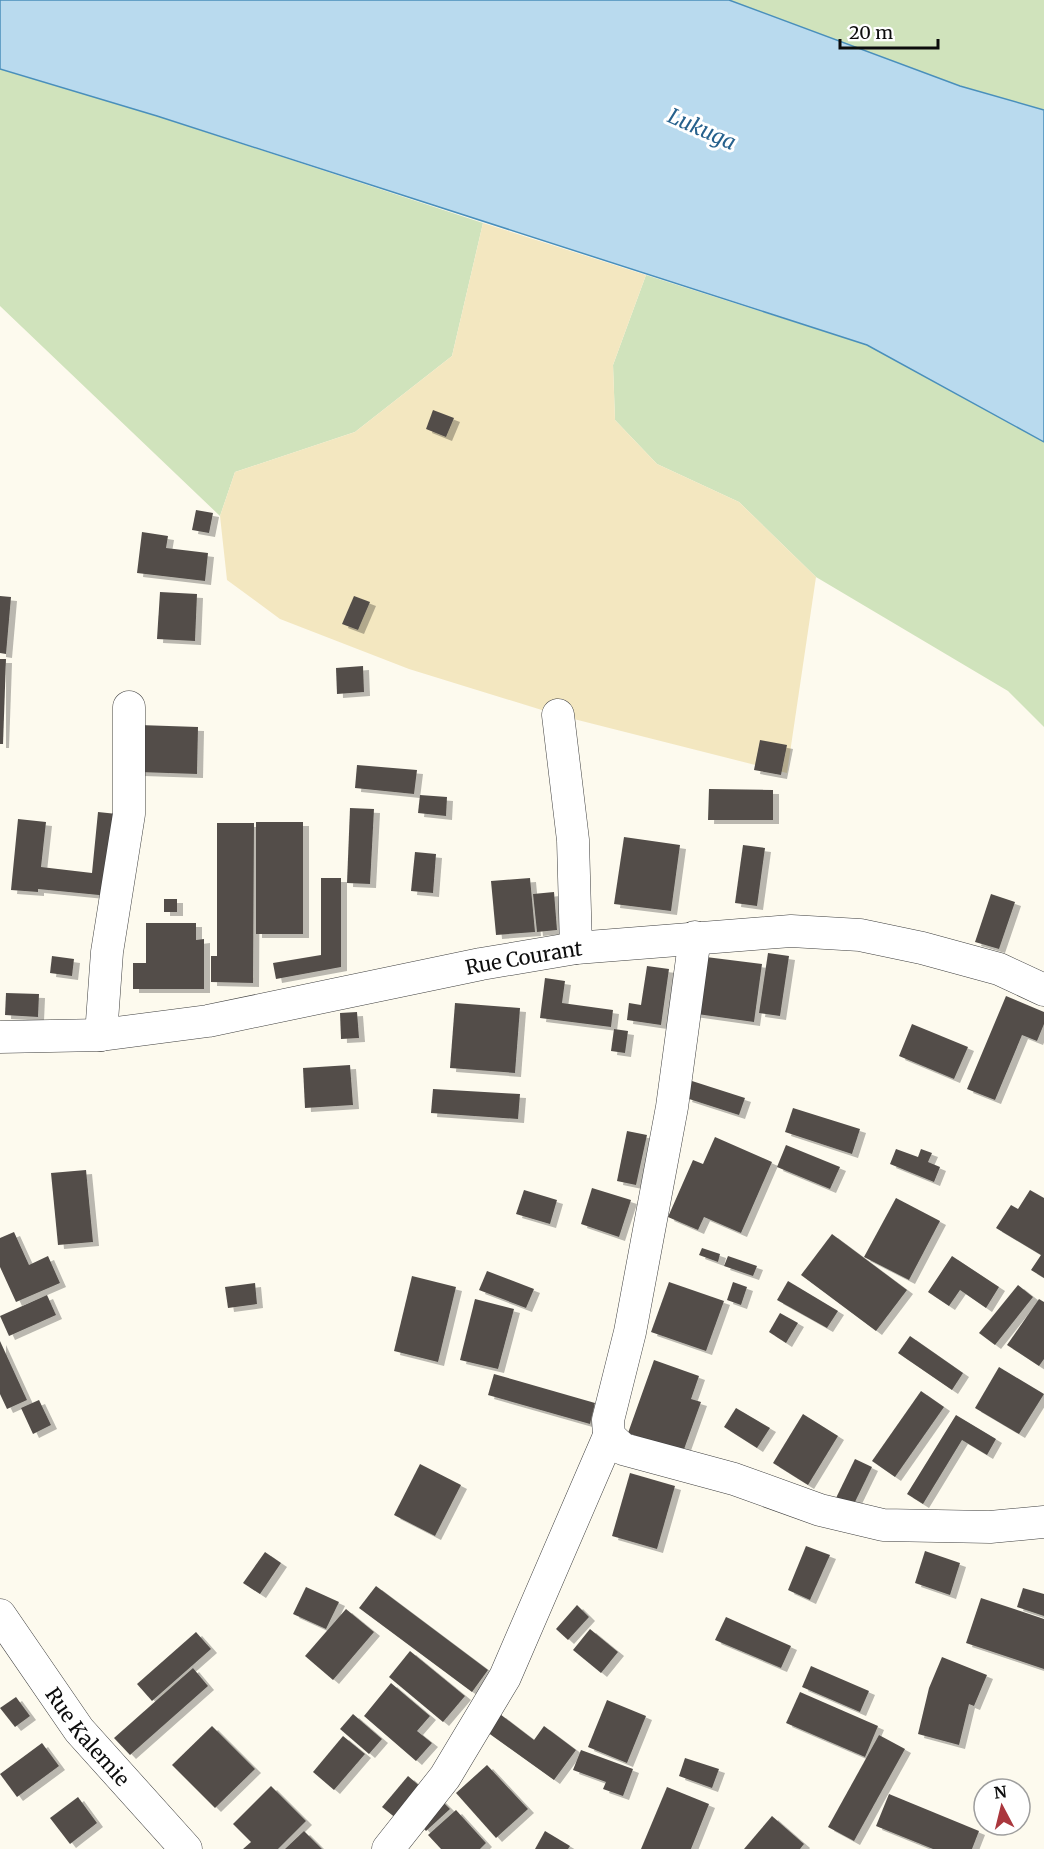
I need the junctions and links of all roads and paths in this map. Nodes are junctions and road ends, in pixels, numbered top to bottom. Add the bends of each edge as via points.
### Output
1 (129, 708) dead end
2 (558, 715) dead end
3 (694, 937) junction
4 (576, 948) junction
5 (1044, 990) edge
6 (101, 1035) junction
7 (0, 1037) edge
8 (609, 1436) junction
9 (1044, 1522) edge
10 (0, 1616) edge
11 (186, 1849) edge
12 (388, 1849) edge

1 - 6 street via 129,814 107,952
2 - 4 street via 573,840
3 - 4 street, Rue Courant
3 - 5 street, Rue Courant via 791,931 860,934 999,969
3 - 8 street via 672,1107 630,1332 608,1420
4 - 6 street, Rue Courant via 208,1021
6 - 7 street, Rue Courant
8 - 9 street via 623,1449 734,1479 819,1510 883,1525 990,1527
8 - 12 street via 505,1677 445,1777
10 - 11 street, Rue Kalemie via 79,1730

